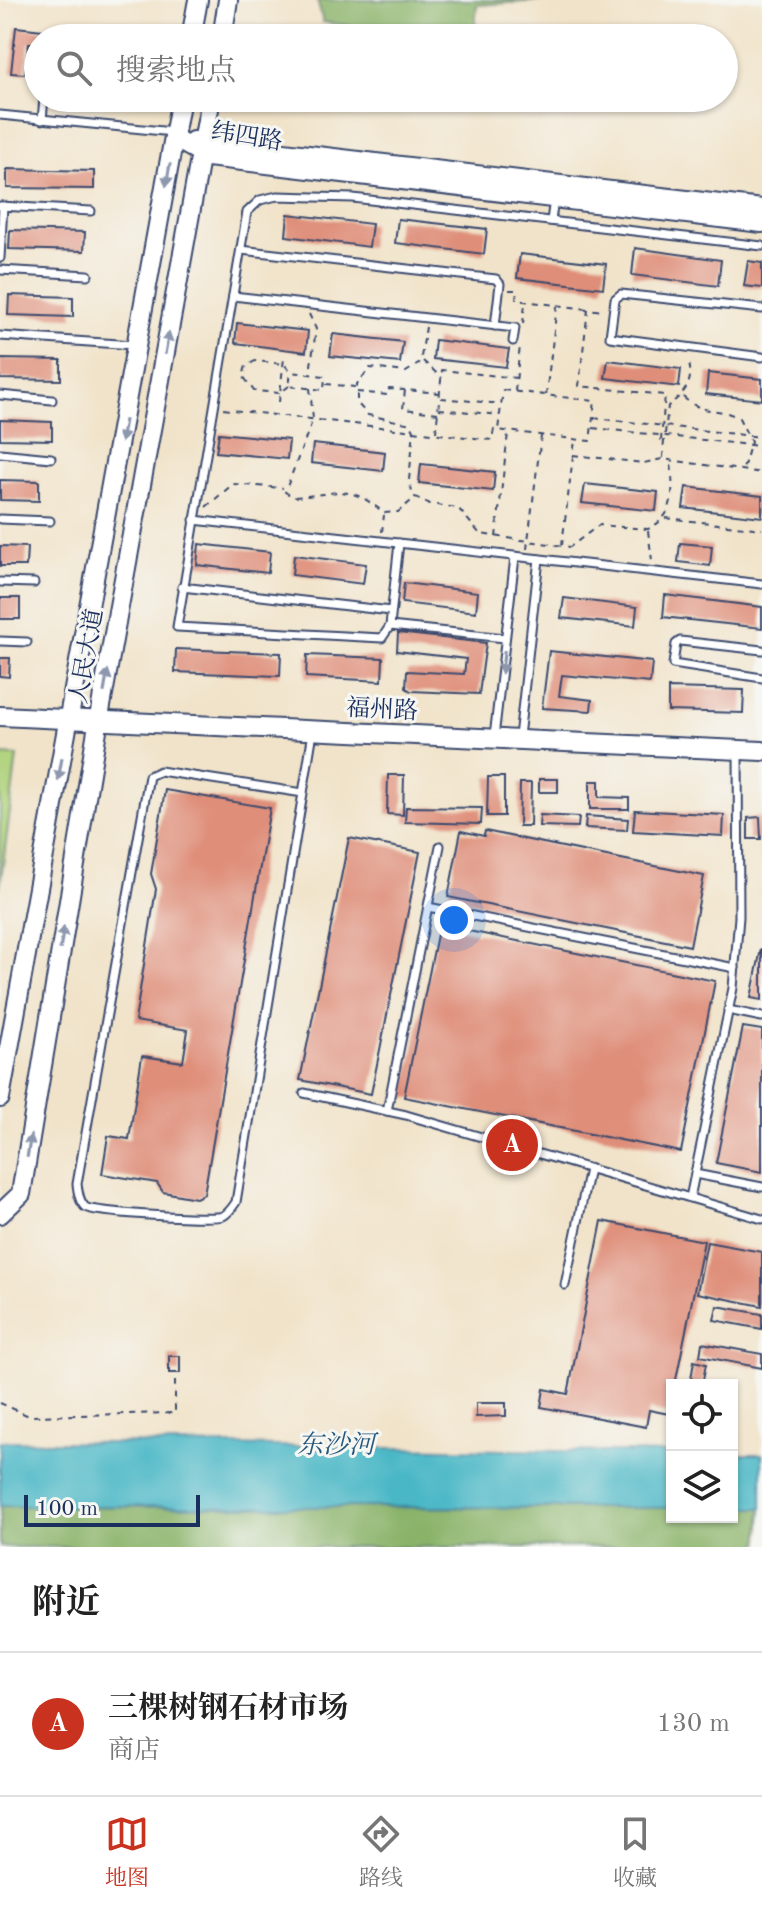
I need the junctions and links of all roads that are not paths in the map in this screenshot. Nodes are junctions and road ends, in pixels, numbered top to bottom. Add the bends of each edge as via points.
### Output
1 (198, 0) edge
2 (228, 0) edge
3 (194, 24) edge
4 (224, 24) edge
5 (43, 112) edge
6 (179, 112) edge
7 (209, 112) edge
8 (0, 115) edge
9 (42, 120) junction
10 (175, 135) junction
11 (202, 149) junction
12 (555, 191) junction
13 (585, 195) junction
14 (2, 206) edge
15 (762, 209) edge
16 (91, 211) dead end
17 (551, 221) junction
18 (762, 223) edge
19 (582, 225) junction
20 (762, 246) edge
21 (241, 250) junction
22 (0, 258) edge
23 (0, 270) edge
24 (88, 275) dead end
25 (233, 296) junction
26 (762, 309) edge
27 (495, 326) junction
28 (0, 336) edge
29 (513, 341) dead end
30 (138, 345) junction
31 (762, 357) edge
32 (0, 395) edge
33 (52, 400) dead end
34 (0, 453) edge
35 (51, 458) dead end
36 (0, 519) edge
37 (194, 520) junction
38 (50, 521) dead end
39 (399, 543) junction
40 (515, 557) junction
41 (539, 559) junction
42 (0, 582) edge
43 (34, 583) dead end
44 (762, 584) edge
45 (182, 587) junction
46 (391, 611) junction
47 (390, 626) junction
48 (505, 638) junction
49 (0, 641) edge
50 (27, 642) dead end
51 (762, 650) edge
52 (762, 678) edge
53 (0, 716) edge
54 (69, 718) junction
55 (99, 720) junction
56 (313, 730) junction
57 (494, 738) junction
58 (519, 739) junction
59 (738, 749) junction
60 (762, 751) edge
61 (303, 793) junction
62 (440, 846) dead end
63 (428, 907) junction
64 (735, 968) junction
65 (728, 1010) junction
66 (762, 1017) edge
67 (304, 1093) dead end
68 (0, 1098) edge
69 (387, 1111) junction
70 (589, 1169) junction
71 (695, 1174) junction
72 (762, 1187) edge
73 (690, 1198) junction
74 (0, 1214) edge
75 (762, 1219) edge
76 (565, 1285) dead end

1 - 3 street
2 - 4 street
5 - 9 lane
6 - 10 street, 人民大道
7 - 11 street, 人民大道
8 - 9 lane
9 - 10 lane
10 - 11 street, 纬四路
10 -> 30 street, 人民大道
11 - 12 street, 纬四路
55 -> 11 street, 人民大道
12 - 13 street, 纬四路
12 - 17 lane
13 - 15 street, 纬四路
13 - 18 street, 纬四路
13 - 19 lane
14 - 16 lane
14 - 22 lane
17 - 19 lane
17 - 21 lane via 353,198 265,197 249,208
19 - 20 lane
21 - 25 lane
21 - 27 lane via 496,279
23 - 24 lane
25 - 27 lane
25 - 37 lane
26 - 31 lane via 621,294 615,299 610,337
27 - 29 lane via 515,328
28 - 30 lane
30 -> 54 street, 人民大道
32 - 33 lane
34 - 35 lane
36 - 38 lane
37 - 39 lane
37 - 45 lane
39 - 40 lane
39 - 46 lane
40 - 41 lane
40 - 48 lane
41 - 44 lane
41 - 58 lane
42 - 43 lane
45 - 46 lane
45 - 47 lane via 176,620 180,629 374,639
46 - 47 lane
47 - 48 lane
48 -> 57 lane
49 - 50 lane
51 - 52 lane via 680,641 673,664
53 - 54 street, 福州路
54 - 55 street, 福州路
54 -> 68 street, 人民大道
55 - 56 street, 福州路
74 -> 55 street, 人民大道 via 21,1194
56 - 57 street, 福州路
56 - 61 lane
57 - 58 street, 福州路
58 - 59 street, 福州路
59 - 60 street, 福州路
59 - 64 lane
61 - 61 lane via 236,1202 221,1217 202,1219 87,1209 77,1184 149,776 160,771
62 - 63 lane
63 - 64 lane
63 - 69 lane
64 - 65 lane
65 - 66 lane
65 - 71 lane
67 - 69 lane
69 - 70 lane
70 - 73 lane
70 - 76 lane
71 - 72 lane
71 - 73 lane
73 - 75 lane

